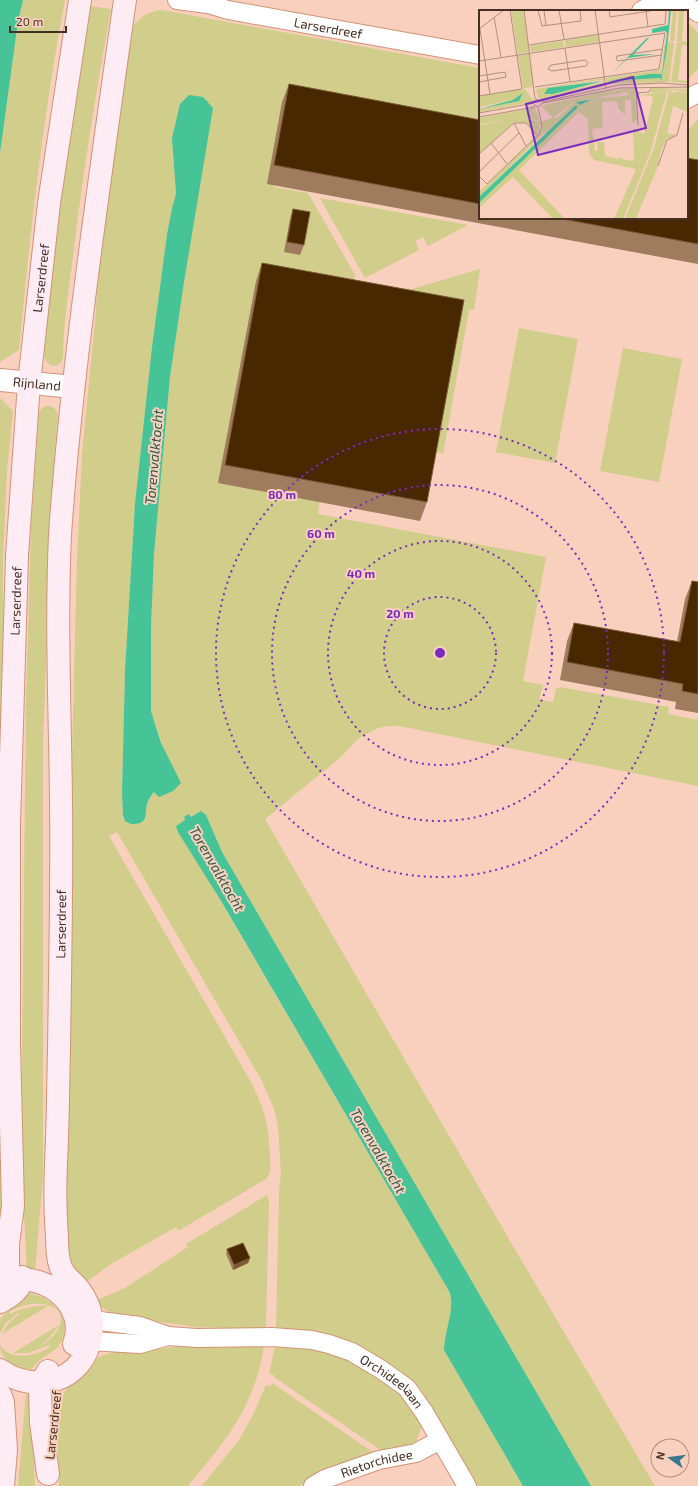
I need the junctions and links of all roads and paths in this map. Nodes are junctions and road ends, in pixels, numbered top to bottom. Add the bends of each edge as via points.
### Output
1 (80, 0) edge
2 (125, 0) edge
3 (177, 0) edge
4 (208, 2) edge
5 (643, 10) edge
6 (698, 13) edge
7 (479, 55) edge
8 (698, 93) edge
9 (688, 98) edge
10 (0, 380) edge
11 (29, 383) junction
12 (73, 387) junction
13 (59, 1283) junction
14 (7, 1287) edge
15 (84, 1318) junction
16 (168, 1336) junction
17 (90, 1341) junction
18 (2, 1380) edge
19 (51, 1380) junction
20 (440, 1440) junction
21 (48, 1480) edge
22 (3, 1486) edge
23 (313, 1486) edge
24 (467, 1486) edge

1 - 11 main road, Larserdreef via 49,202
2 - 12 main road, Larserdreef
3 - 4 street, Larserdreef
4 - 7 street, Larserdreef via 228,10
5 - 6 street via 659,3 676,3
8 - 9 street
10 - 11 street, Rijnland
11 - 12 street, Rijnland
11 - 14 main road, Larserdreef via 17,556 9,824 9,1044 13,1206 19,1240
12 - 13 main road, Larserdreef via 60,536 61,846 58,1115 54,1204 60,1265
13 - 14 main road via 32,1280
13 - 15 main road via 81,1292 86,1301
15 - 16 street via 140,1326
15 - 17 main road
15 - 19 main road via 66,1357 51,1367
16 - 17 street via 140,1344
16 - 20 street, Orchideelaan via 312,1340 352,1352 407,1388
17 - 19 main road via 87,1351 76,1367
18 - 19 main road
18 - 22 main road via 15,1391 14,1419 6,1450
19 - 21 main road, Larserdreef via 40,1390
20 - 23 street, Rietorchidee via 416,1453 358,1466
20 - 24 street, Orchideelaan

